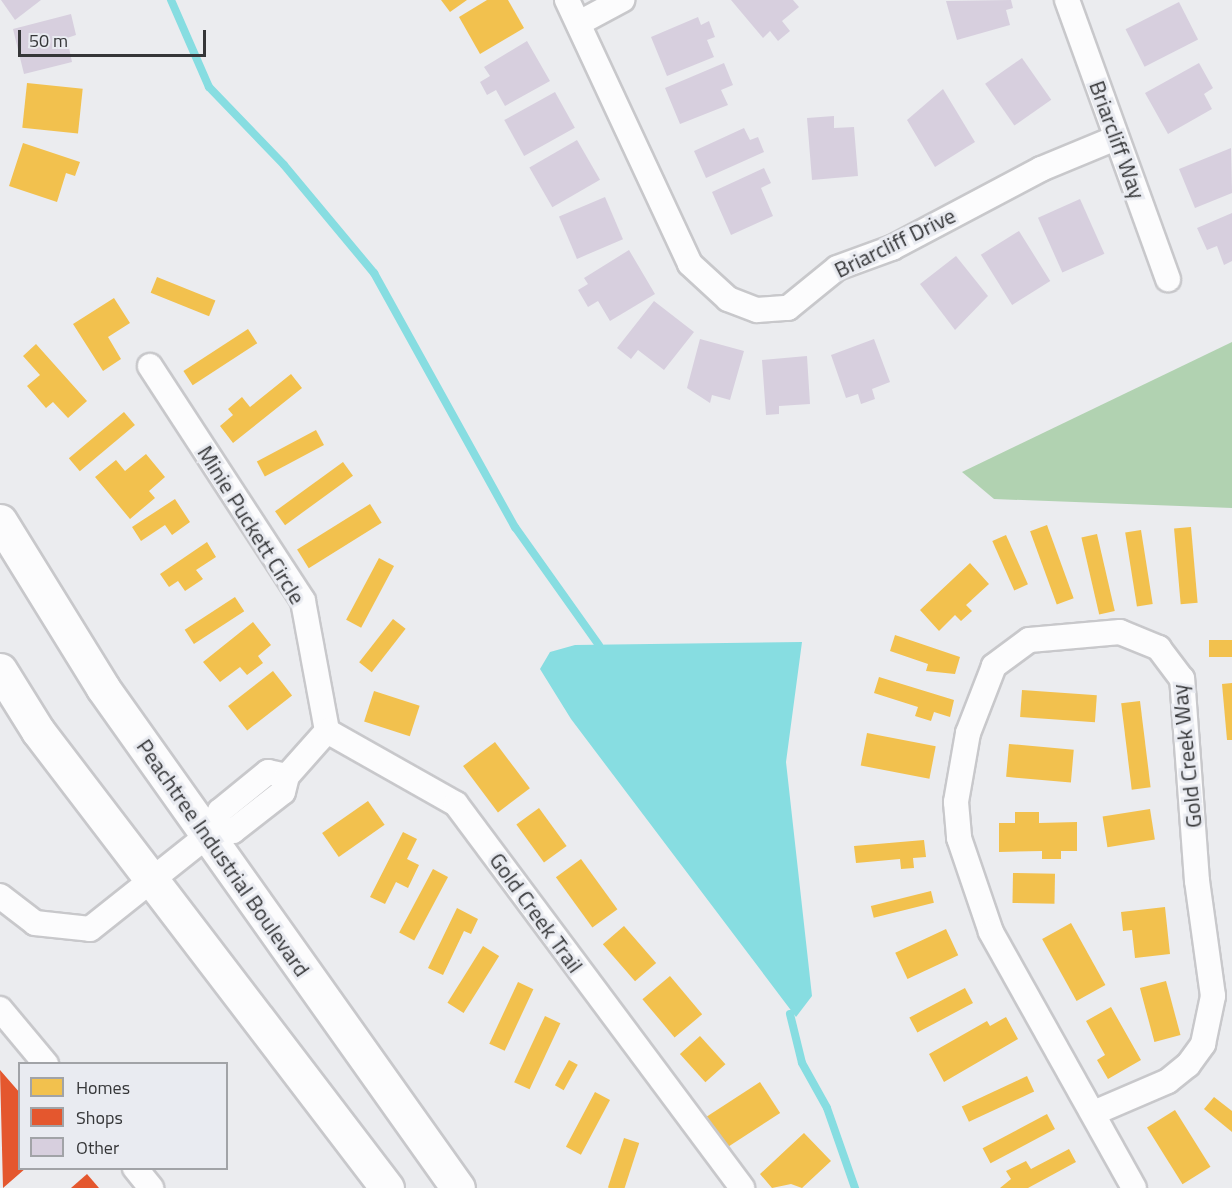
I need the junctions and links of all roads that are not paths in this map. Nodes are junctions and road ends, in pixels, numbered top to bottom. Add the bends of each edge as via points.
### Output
1 (567, 0) edge
2 (622, 0) edge
3 (1066, 0) edge
4 (581, 22) junction
5 (1116, 138) junction
6 (1168, 279) dead end
7 (150, 366) dead end
8 (0, 521) edge
9 (0, 670) edge
10 (327, 731) junction
11 (210, 834) junction
12 (150, 881) junction
13 (0, 896) edge
14 (0, 1009) edge
15 (44, 1062) edge
16 (1096, 1112) junction
17 (137, 1170) edge
18 (151, 1188) edge
19 (387, 1188) edge
20 (458, 1188) edge
21 (742, 1188) edge
22 (1134, 1188) edge

1 - 4 street, Briarcliff Drive
2 - 4 street
3 - 5 street, Briarcliff Way
4 - 5 street, Briarcliff Drive via 690,264 728,299 757,310 788,308 837,268 892,248 1041,169
5 - 6 street, Briarcliff Way
7 - 10 street, Minie Puckett Circle via 303,601
8 - 11 main road, Peachtree Industrial Boulevard via 103,688
9 - 12 main road via 38,731
10 - 11 street via 287,776 283,792 233,831
10 - 21 street, Gold Creek Trail via 456,804
11 - 12 street
11 - 20 main road, Peachtree Industrial Boulevard
12 - 13 street via 90,929 35,923
12 - 19 main road
14 - 15 street
16 - 16 street, Gold Creek Way via 1020,992 991,932 959,838 956,802 968,733 994,666 1029,640 1120,632 1159,648 1182,679 1197,881 1213,996 1203,1044 1188,1065 1168,1081
16 - 22 street, Gold Creek Way
17 - 18 street

